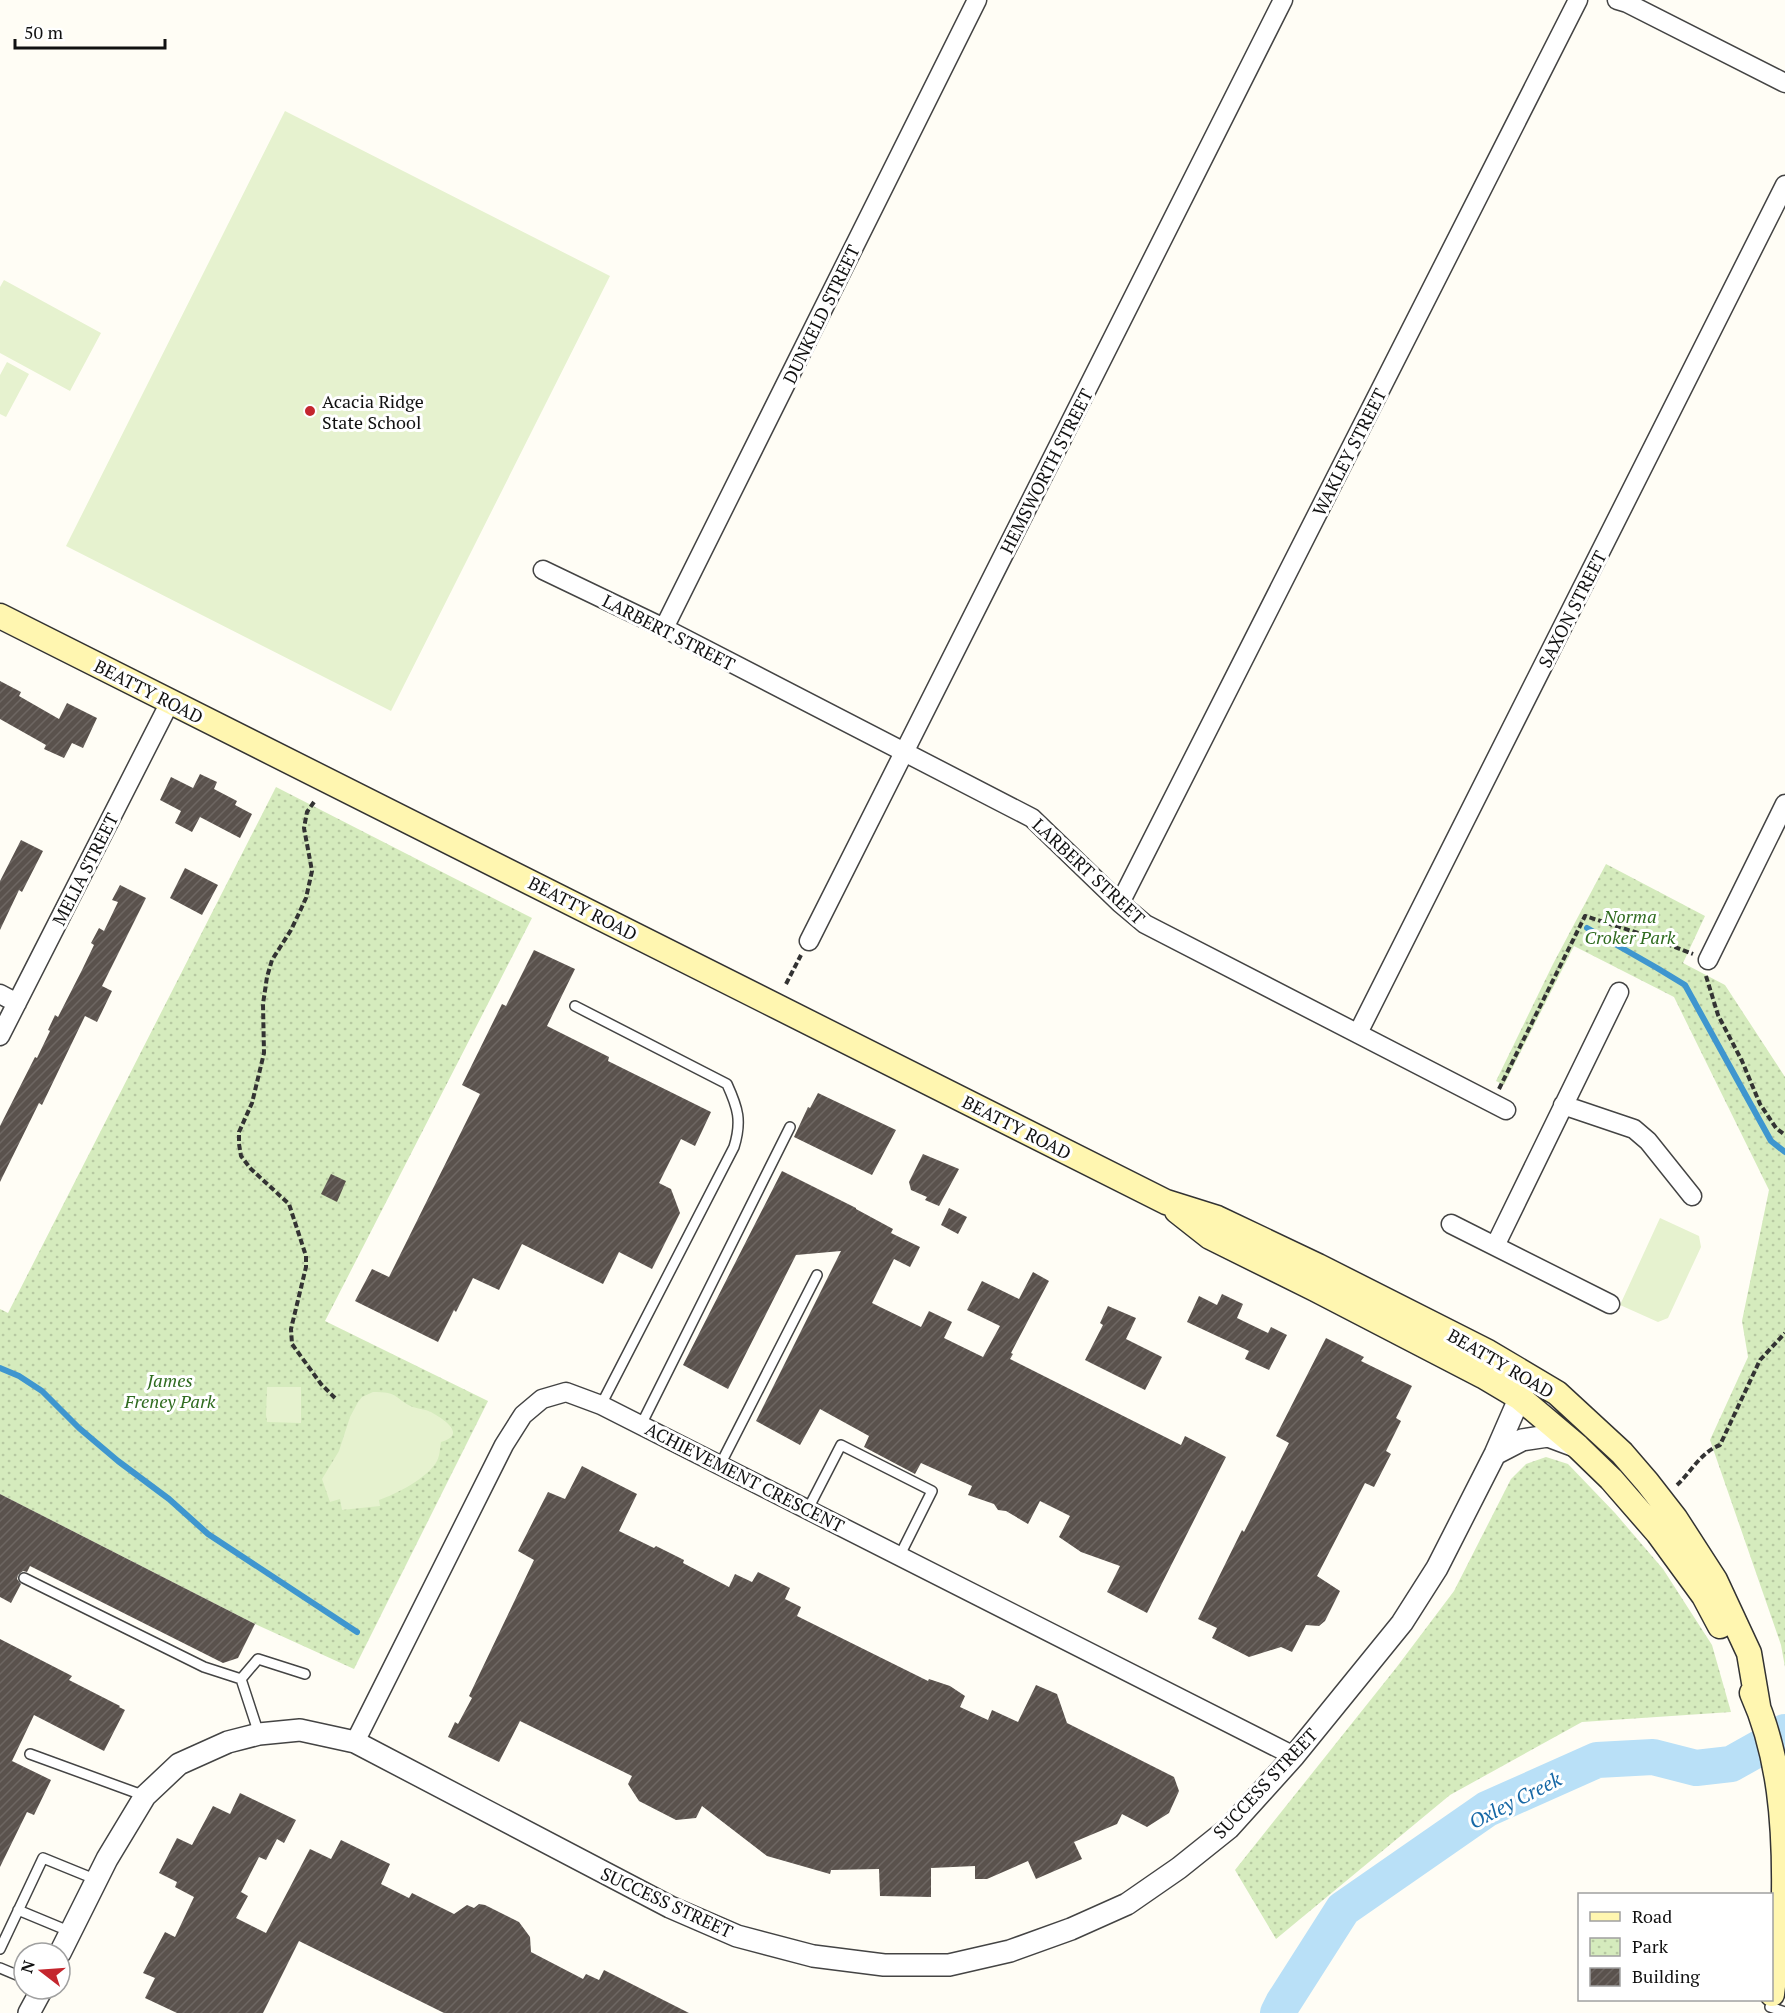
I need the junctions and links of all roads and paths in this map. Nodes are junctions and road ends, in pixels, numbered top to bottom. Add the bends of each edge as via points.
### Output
1 (977, 0) edge
2 (1283, 0) edge
3 (1578, 0) edge
4 (1617, 0) edge
5 (1785, 83) edge
6 (1785, 185) edge
7 (543, 570) dead end
8 (0, 616) edge
9 (664, 628) junction
10 (170, 702) junction
11 (904, 752) junction
12 (314, 802) dead end
13 (1785, 804) edge
14 (1120, 903) junction
15 (809, 941) joint
16 (1708, 960) junction
17 (786, 984) dead end
18 (1619, 992) dead end
19 (0, 994) edge
20 (17, 1003) junction
21 (575, 1006) dead end
22 (1358, 1033) junction
23 (0, 1036) edge
24 (1499, 1106) joint
25 (1563, 1106) junction
26 (790, 1128) dead end
27 (1785, 1135) edge
28 (1692, 1196) dead end
29 (1166, 1202) junction
30 (1451, 1224) dead end
31 (1495, 1246) junction
32 (817, 1275) dead end
33 (1611, 1304) dead end
34 (1785, 1333) edge
35 (1529, 1375) junction
36 (335, 1398) dead end
37 (1520, 1398) junction
38 (601, 1405) junction
39 (641, 1425) junction
40 (1578, 1447) junction
41 (1496, 1454) junction
42 (720, 1465) junction
43 (1661, 1500) junction
44 (808, 1509) junction
45 (900, 1555) junction
46 (24, 1578) dead end
47 (305, 1674) dead end
48 (241, 1678) junction
49 (1758, 1706) junction
50 (259, 1734) junction
51 (355, 1742) junction
52 (30, 1754) dead end
53 (1294, 1756) junction
54 (145, 1796) junction
55 (97, 1880) junction
56 (18, 1910) junction
57 (71, 1932) junction
58 (66, 1941) edge
59 (0, 1949) edge
60 (1773, 2005) edge

1 - 9 street, DUNKELD STREET
2 - 11 street, HEMSWORTH STREET
3 - 14 street, WAKLEY STREET
4 - 5 street
6 - 22 street, SAXON STREET
7 - 9 street, LARBERT STREET
8 - 10 main road, BEATTY ROAD
9 - 11 street, LARBERT STREET
10 - 20 street, MELIA STREET
10 - 29 main road, BEATTY ROAD
11 - 14 street, LARBERT STREET via 1032,818
11 - 15 street, HEMSWORTH STREET
12 - 36 path via 304,828 312,871 302,909 272,960 267,977 264,1053 239,1144 241,1156 251,1169 289,1204 306,1256 291,1329 292,1344
13 - 16 street
14 - 22 street, LARBERT STREET via 1145,924
15 - 17 path
16 - 24 path via 1585,916
16 - 27 path via 1705,972 1718,1016 1760,1104
18 - 25 street
19 - 20 street
20 - 23 street, MELIA STREET
21 - 38 lane via 727,1084 736,1105 739,1129 734,1147
22 - 24 street, LARBERT STREET
25 - 28 street via 1634,1129
25 - 31 street
26 - 39 lane
29 - 35 main road, BEATTY ROAD via 1217,1218 1318,1266
29 - 37 main road, BEATTY ROAD via 1210,1237 1315,1288
30 - 31 street
31 - 33 street
32 - 42 lane
34 - 43 path via 1760,1360 1720,1446 1708,1449 1690,1473
35 - 37 street, SUCCESS STREET
35 - 43 main road, BEATTY ROAD via 1557,1394 1622,1453
37 - 40 main road, BEATTY ROAD
37 - 41 street, SUCCESS STREET
38 - 39 street, ACHIEVEMENT CRESCENT
38 - 51 street, ACHIEVEMENT CRESCENT via 566,1392 542,1399 523,1415 504,1445
39 - 42 street, ACHIEVEMENT CRESCENT
40 - 41 street via 1548,1436 1522,1440
40 - 49 main road, BEATTY ROAD via 1658,1533 1704,1596
41 - 53 street, SUCCESS STREET via 1437,1568 1402,1623
42 - 44 street, ACHIEVEMENT CRESCENT
43 - 49 main road, BEATTY ROAD via 1715,1580 1734,1619 1749,1653
44 - 45 street, ACHIEVEMENT CRESCENT
44 - 45 lane via 841,1445 933,1491
45 - 53 street, ACHIEVEMENT CRESCENT
46 - 48 lane via 204,1667
47 - 48 lane via 258,1659
48 - 50 lane
49 - 60 main road, BEATTY ROAD via 1776,1763 1782,1816 1785,1895
50 - 51 street, SUCCESS STREET via 300,1730
50 - 54 street, SUCCESS STREET via 228,1742 179,1764
51 - 53 street, SUCCESS STREET via 670,1907 737,1936 813,1956 884,1965 949,1965 1010,1951 1127,1904 1229,1828
52 - 54 lane
54 - 55 street, SUCCESS STREET
55 - 56 lane via 43,1858
55 - 57 street, SUCCESS STREET
56 - 57 lane
56 - 59 lane
57 - 58 street, SUCCESS STREET

